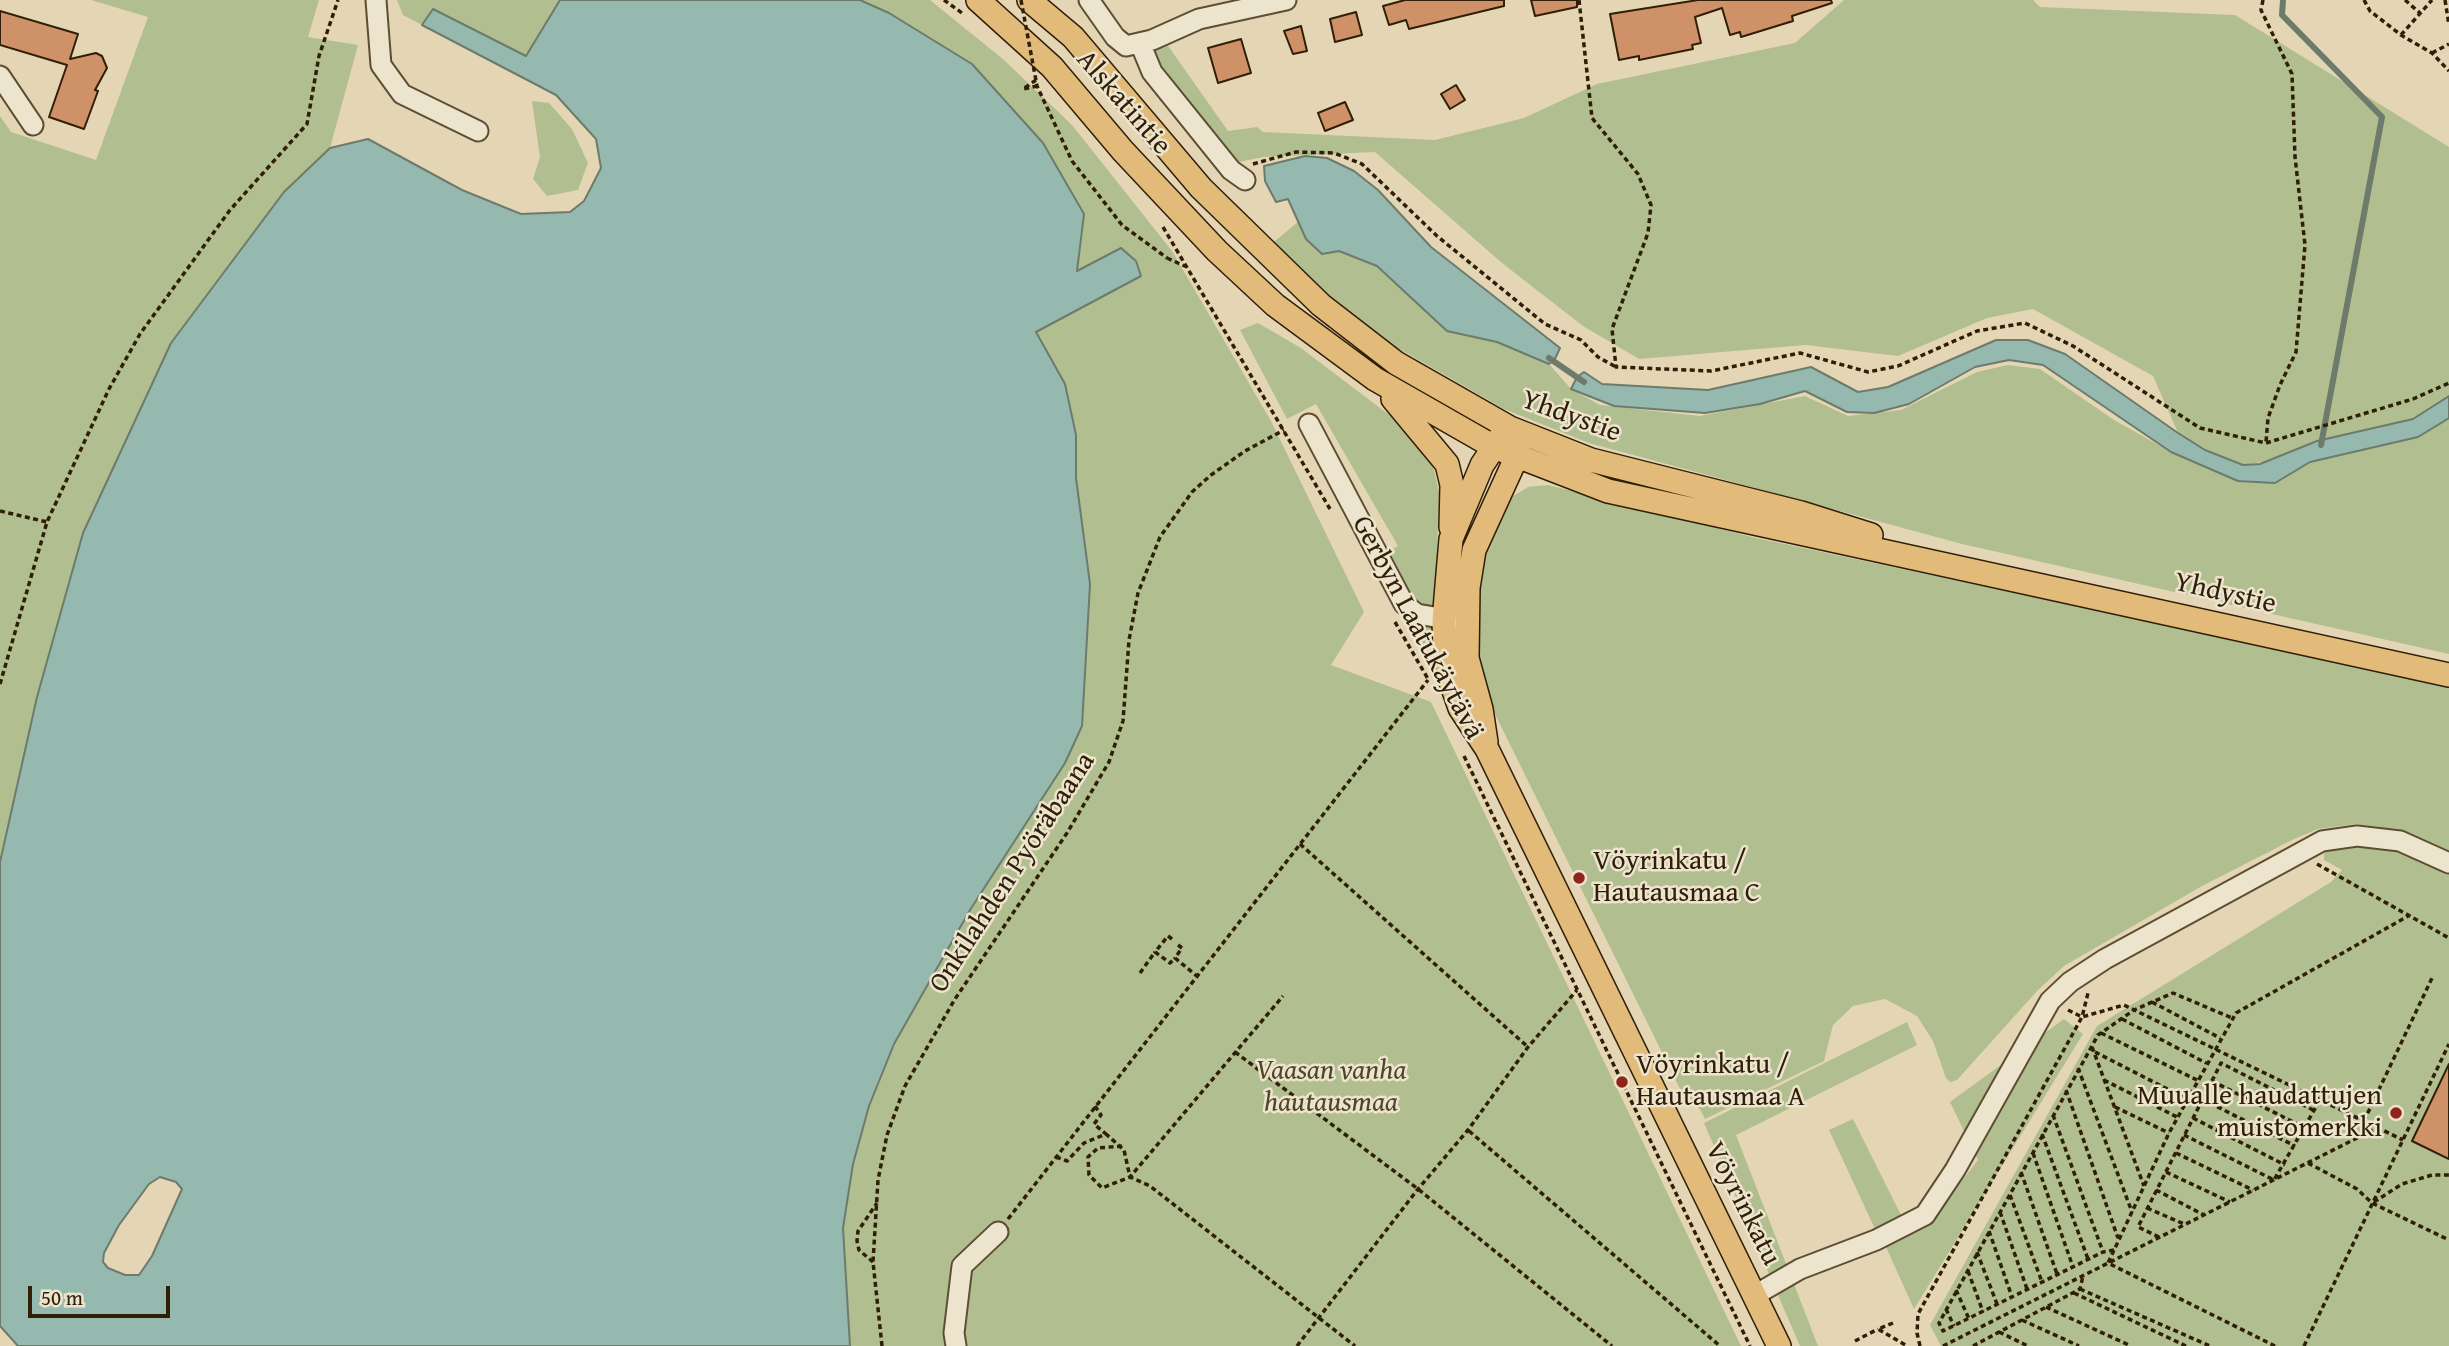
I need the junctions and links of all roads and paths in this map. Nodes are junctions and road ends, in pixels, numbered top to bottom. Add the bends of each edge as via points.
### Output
1 (338, 0) edge
2 (376, 0) edge
3 (944, 0) edge
4 (1021, 0) edge
5 (1029, 0) edge
6 (1089, 0) edge
7 (1286, 0) edge
8 (1579, 0) edge
9 (2263, 0) edge
10 (2364, 0) edge
11 (2406, 0) edge
12 (2432, 0) edge
13 (2445, 0) edge
14 (972, 8) edge
15 (2420, 13) junction
16 (2449, 25) edge
17 (2401, 35) junction
18 (1140, 43) junction
19 (2449, 44) edge
20 (2432, 53) junction
21 (1027, 70) dead end
22 (2449, 71) edge
23 (0, 76) edge
24 (1037, 79) junction
25 (1037, 86) junction
26 (1045, 89) dead end
27 (33, 125) dead end
28 (478, 131) dead end
29 (1238, 175) joint
30 (1201, 188) joint
31 (1161, 224) dead end
32 (1217, 251) joint
33 (1189, 268) junction
34 (1616, 367) junction
35 (1375, 379) junction
36 (2449, 383) edge
37 (1309, 424) dead end
38 (1510, 428) junction
39 (1284, 429) junction
40 (2266, 443) junction
41 (1494, 447) junction
42 (1517, 456) junction
43 (0, 512) edge
44 (1334, 515) dead end
45 (47, 522) junction
46 (1451, 539) junction
47 (1988, 572) junction
48 (1393, 619) dead end
49 (1455, 621) junction
50 (2449, 675) edge
51 (1428, 680) junction
52 (0, 684) edge
53 (1434, 691) dead end
54 (1461, 749) dead end
55 (1300, 844) junction
56 (2302, 851) junction
57 (2449, 863) edge
58 (2410, 915) junction
59 (2449, 938) edge
60 (1172, 939) dead end
61 (1178, 945) dead end
62 (1155, 952) junction
63 (1175, 958) junction
64 (2087, 971) junction
65 (1140, 973) dead end
66 (2433, 976) dead end
67 (1198, 977) junction
68 (1577, 990) junction
69 (1283, 996) dead end
70 (2050, 1001) junction
71 (2152, 1002) junction
72 (2134, 1010) junction
73 (2082, 1017) junction
74 (2232, 1018) junction
75 (2122, 1019) junction
76 (2101, 1033) junction
77 (2220, 1038) junction
78 (2449, 1044) edge
79 (2092, 1045) junction
80 (1528, 1047) junction
81 (2213, 1049) junction
82 (2094, 1051) junction
83 (1236, 1052) junction
84 (2206, 1063) junction
85 (2078, 1068) junction
86 (2103, 1079) junction
87 (2197, 1080) junction
88 (2212, 1081) junction
89 (2066, 1090) junction
90 (2187, 1099) junction
91 (2202, 1099) junction
92 (2320, 1100) junction
93 (1095, 1106) junction
94 (2115, 1107) junction
95 (2315, 1111) junction
96 (2053, 1114) junction
97 (2177, 1116) junction
98 (2193, 1117) junction
99 (2364, 1121) junction
100 (2305, 1128) junction
101 (2377, 1128) junction
102 (1468, 1130) junction
103 (2169, 1133) junction
104 (1107, 1134) junction
105 (2042, 1134) junction
106 (2184, 1135) junction
107 (2403, 1140) junction
108 (1122, 1146) junction
109 (2295, 1146) junction
110 (2032, 1152) junction
111 (2175, 1153) junction
112 (1056, 1157) junction
113 (2308, 1163) junction
114 (2285, 1165) junction
115 (2021, 1172) junction
116 (2166, 1172) junction
117 (2449, 1175) edge
118 (1130, 1177) junction
119 (2274, 1180) junction
120 (2144, 1186) junction
121 (1418, 1189) junction
122 (2157, 1190) junction
123 (2253, 1190) junction
124 (2009, 1194) junction
125 (2230, 1202) junction
126 (877, 1203) junction
127 (2372, 1203) junction
128 (2147, 1208) junction
129 (2000, 1211) junction
130 (2132, 1212) junction
131 (2204, 1215) junction
132 (2184, 1225) junction
133 (1989, 1231) junction
134 (998, 1232) joint
135 (2159, 1237) junction
136 (2119, 1240) junction
137 (2449, 1240) edge
138 (2114, 1250) junction
139 (1977, 1252) junction
140 (2103, 1252) junction
141 (2088, 1259) junction
142 (873, 1262) junction
143 (2108, 1263) junction
144 (2073, 1267) junction
145 (1968, 1269) junction
146 (2057, 1274) junction
147 (2083, 1276) junction
148 (2042, 1282) junction
149 (2027, 1289) junction
150 (2080, 1289) junction
151 (1956, 1290) junction
152 (2073, 1292) junction
153 (1755, 1296) junction
154 (2012, 1297) junction
155 (1997, 1304) junction
156 (2046, 1307) junction
157 (1946, 1309) junction
158 (1983, 1311) junction
159 (1969, 1319) junction
160 (2022, 1320) junction
161 (1319, 1321) junction
162 (1893, 1323) dead end
163 (1954, 1326) junction
164 (1878, 1329) junction
165 (1999, 1332) junction
166 (1855, 1340) dead end
167 (882, 1346) edge
168 (956, 1346) edge
169 (1297, 1346) edge
170 (1355, 1346) edge
171 (1612, 1346) edge
172 (1720, 1346) edge
173 (1750, 1346) edge
174 (1779, 1346) edge
175 (1907, 1346) edge
176 (1920, 1346) edge
177 (1943, 1346) edge
178 (1976, 1346) edge
179 (2028, 1346) edge
180 (2079, 1346) edge
181 (2131, 1346) edge
182 (2186, 1346) edge
183 (2210, 1346) edge
184 (2275, 1346) edge
185 (2304, 1346) edge

1 - 45 path via 319,56 307,124 230,210 140,334
2 - 28 street via 381,65 402,94
3 - 14 path
4 - 25 path, bridge
5 - 30 main road, Alskatintie via 1073,37
6 - 18 street via 1115,37 1126,46
7 - 18 street via 1199,19
8 - 34 path via 1592,118 1638,174 1651,205 1648,233 1612,329
9 - 40 path via 2261,10 2292,74 2305,245 2296,352 2272,407
10 - 17 path
11 - 15 path
12 - 15 path
13 - 16 path
14 - 32 main road, Alskatintie via 1052,67
15 - 17 path
17 - 20 path
18 - 29 street via 1152,72
19 - 20 path
20 - 22 path
21 - 24 path
23 - 27 street
24 - 25 path via 1023,89
24 - 26 path
25 - 33 path, bridge via 1063,145 1122,225
29 - 34 path via 1296,152 1334,153 1362,164 1437,236 1545,324 1581,340
30 - 38 main road, Yhdystie via 1321,305 1396,363
31 - 33 path, Gerbyn Laatukäytävä
32 - 35 main road, Yhdystie via 1275,305
33 - 39 path, Gerbyn Laatukäytävä
34 - 40 path via 1712,371 1800,353 1868,372 1898,366 1977,331 2025,323 2073,346 2200,428
35 - 41 main road, Yhdystie
35 - 46 main road via 1447,464
36 - 40 path via 2413,399
37 - 49 street via 1404,604 1417,614
38 - 41 main road, Vöyrinkatu
38 - 42 main road via 1520,443
38 - 47 main road, Yhdystie via 1591,460 1801,513
39 - 44 path, Gerbyn Laatukäytävä
39 - 126 path, Onkilahden Pyöräbaana via 1211,475 1192,492 1160,537 1138,593 1114,752 1087,802 955,999 905,1086 887,1135
41 - 42 main road, Yhdystie
41 - 46 main road, Vöyrinkatu
42 - 47 main road, Yhdystie via 1608,491
42 - 49 main road, Vöyrinkatu via 1474,550
43 - 45 path
45 - 52 path
46 - 49 main road, Vöyrinkatu
47 - 50 main road, Yhdystie
48 - 51 path, Gerbyn Laatukäytävä
49 - 153 main road, Vöyrinkatu via 1482,709 1487,750
51 - 53 path, Gerbyn Laatukäytävä
51 - 55 path
54 - 68 path, Gerbyn Laatukäytävä
55 - 67 path
55 - 80 path
56 - 57 street via 2322,841 2357,836 2400,841
56 - 58 path via 2320,866
56 - 64 street
58 - 59 path
58 - 74 path
60 - 62 path via 1168,936
61 - 63 path via 1182,948
62 - 63 path via 1170,963
62 - 65 path
63 - 67 path
64 - 70 street
64 - 73 path
66 - 99 path
67 - 93 path
68 - 80 path
68 - 173 path, Gerbyn Laatukäytävä
69 - 83 path
70 - 73 path
70 - 153 street via 1925,1216 1800,1269
71 - 72 path
71 - 74 path via 2173,993
71 - 77 path
72 - 73 path via 2124,1005
72 - 75 path
72 - 81 path
73 - 176 path via 1918,1314
74 - 77 path
75 - 76 path
75 - 84 path
76 - 79 path
76 - 87 path
77 - 81 path
78 - 107 path
79 - 82 path
79 - 85 path
80 - 102 path
81 - 84 path
81 - 92 path
82 - 86 path
82 - 90 path
83 - 118 path
83 - 121 path
84 - 87 path
85 - 89 path
85 - 130 path
86 - 94 path
86 - 97 path
87 - 90 path
88 - 91 path
88 - 95 path via 2221,1063
88 - 100 path
89 - 96 path
89 - 136 path
90 - 97 path
91 - 98 path
91 - 109 path
92 - 95 path
92 - 99 path
93 - 104 path via 1101,1115 1094,1125
93 - 112 path
94 - 103 path
94 - 120 path
95 - 100 path
96 - 105 path
96 - 140 path
97 - 103 path
98 - 106 path
98 - 114 path
99 - 101 path
100 - 109 path
101 - 107 path
101 - 113 path
102 - 121 path
102 - 172 path
103 - 120 path
104 - 108 path
104 - 112 path via 1084,1143 1067,1161
105 - 110 path
105 - 141 path
106 - 111 path
106 - 119 path
107 - 127 path
108 - 118 path
108 - 118 path via 1094,1150 1087,1169 1102,1188
109 - 114 path
110 - 115 path
110 - 144 path
111 - 116 path
111 - 123 path
112 - 134 path
113 - 119 path
113 - 127 path via 2357,1189
114 - 119 path
115 - 124 path
115 - 146 path
116 - 122 path
116 - 125 path
117 - 127 path via 2402,1184
118 - 161 path via 1150,1186
119 - 123 path
120 - 130 path
121 - 161 path
121 - 171 path
122 - 128 path
122 - 131 path
123 - 125 path
124 - 129 path
124 - 148 path
125 - 131 path
126 - 142 path, Onkilahden Pyöräbaana
126 - 142 path via 858,1231 857,1241 859,1250
127 - 137 path
127 - 185 path
128 - 132 path
128 - 135 path via 2138,1227
129 - 133 path
129 - 149 path
130 - 136 path
131 - 132 path
132 - 135 path
133 - 139 path
133 - 154 path
134 - 168 street via 962,1266
135 - 143 path
136 - 138 path
138 - 140 path
138 - 143 path
139 - 145 path
139 - 155 path
140 - 141 path
141 - 144 path
142 - 167 path, Onkilahden Pyöräbaana
143 - 147 path
143 - 184 path
144 - 146 path
145 - 151 path
145 - 158 path
146 - 148 path
147 - 150 path
147 - 177 path
148 - 149 path
149 - 154 path
150 - 152 path
150 - 183 path
151 - 157 path
151 - 159 path
152 - 156 path
152 - 182 path
153 - 174 main road, Vöyrinkatu
154 - 155 path
155 - 158 path
156 - 160 path
156 - 181 path
157 - 163 path
157 - 163 path via 1939,1322 1943,1331
158 - 159 path
159 - 163 path
160 - 165 path
160 - 180 path
161 - 169 path
161 - 170 path
162 - 164 path
164 - 166 path
164 - 175 path
165 - 178 path
165 - 179 path

